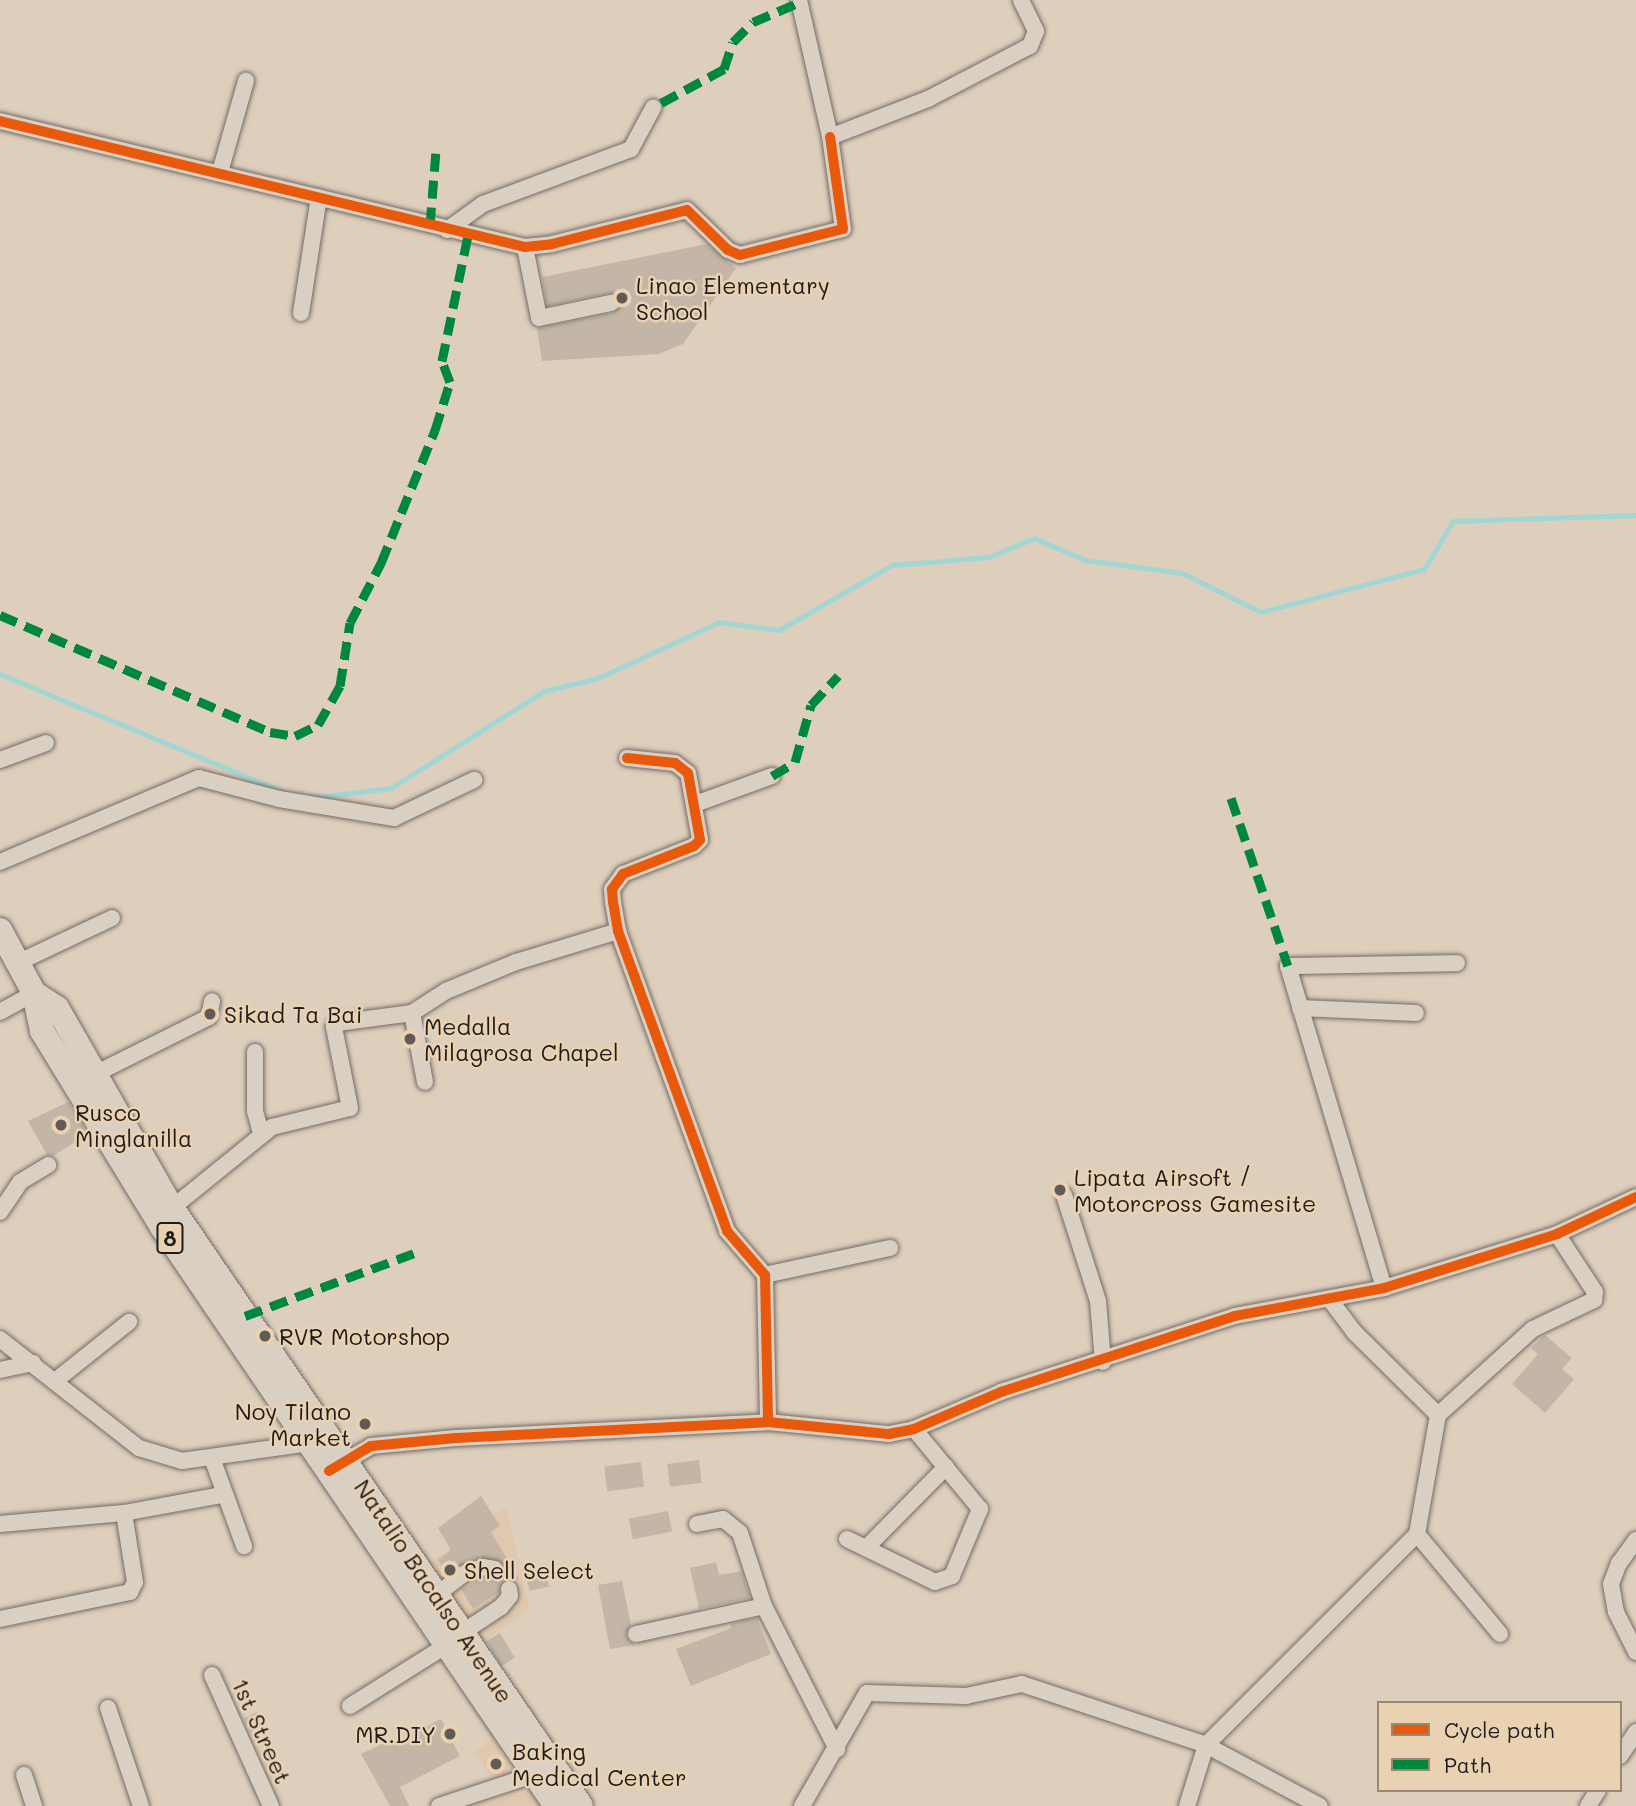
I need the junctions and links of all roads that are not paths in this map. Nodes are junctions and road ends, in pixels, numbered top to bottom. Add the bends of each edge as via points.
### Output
1 (799, 0) edge
2 (1021, 0) edge
3 (246, 81) dead end
4 (653, 108) dead end
5 (0, 121) edge
6 (830, 137) junction
7 (220, 172) junction
8 (319, 197) junction
9 (447, 230) junction
10 (525, 247) junction
11 (611, 303) dead end
12 (301, 313) dead end
13 (46, 743) dead end
14 (627, 758) dead end
15 (0, 760) edge
16 (772, 776) dead end
17 (474, 780) dead end
18 (695, 804) junction
19 (0, 862) edge
20 (112, 918) dead end
21 (0, 930) edge
22 (618, 931) junction
23 (17, 963) junction
24 (1457, 963) dead end
25 (34, 993) junction
26 (212, 1001) dead end
27 (1300, 1008) junction
28 (0, 1013) edge
29 (412, 1013) junction
30 (1416, 1013) dead end
31 (255, 1052) dead end
32 (93, 1075) junction
33 (425, 1082) dead end
34 (261, 1134) junction
35 (48, 1165) dead end
36 (1064, 1195) dead end
37 (1636, 1197) edge
38 (172, 1208) junction
39 (0, 1212) edge
40 (1557, 1234) junction
41 (890, 1248) dead end
42 (765, 1275) junction
43 (1384, 1288) junction
44 (1331, 1301) junction
45 (129, 1322) dead end
46 (0, 1339) edge
47 (1103, 1362) junction
48 (33, 1363) junction
49 (0, 1370) edge
50 (55, 1381) junction
51 (1438, 1415) junction
52 (768, 1422) junction
53 (914, 1429) junction
54 (310, 1443) junction
55 (212, 1458) junction
56 (337, 1466) junction
57 (946, 1467) junction
58 (222, 1495) junction
59 (124, 1513) junction
60 (0, 1524) edge
61 (697, 1524) dead end
62 (1417, 1534) junction
63 (847, 1539) dead end
64 (1636, 1540) edge
65 (244, 1546) dead end
66 (866, 1548) junction
67 (495, 1569) dead end
68 (509, 1589) dead end
69 (436, 1595) junction
70 (764, 1606) junction
71 (0, 1619) edge
72 (636, 1634) dead end
73 (1500, 1634) dead end
74 (455, 1639) junction
75 (1636, 1652) edge
76 (212, 1675) dead end
77 (350, 1706) dead end
78 (108, 1708) dead end
79 (1636, 1732) edge
80 (1206, 1745) junction
81 (837, 1749) junction
82 (1622, 1753) edge
83 (543, 1772) junction
84 (24, 1775) dead end
85 (34, 1806) edge
86 (141, 1806) edge
87 (271, 1806) edge
88 (439, 1806) edge
89 (556, 1806) edge
90 (581, 1806) edge
91 (802, 1806) edge
92 (1187, 1806) edge
93 (1320, 1806) edge

1 - 6 street
2 - 6 street via 1036,31 1030,46 928,99
3 - 7 street
4 - 9 street via 631,149 483,204
5 - 7 street
6 - 10 street via 844,223 834,233 740,255 728,250 687,210
7 - 8 street
8 - 9 street
8 - 12 street
9 - 10 street
10 - 11 street via 539,318
13 - 15 street
14 - 18 street via 675,763 688,773
16 - 18 street
17 - 19 street via 394,818 279,799 200,778
18 - 22 street via 698,843 616,879 612,889
20 - 23 street
21 - 23 highway, Natalio Bacalso Avenue / 8
22 - 29 street via 516,961 446,991
22 - 42 street via 727,1231
23 - 25 highway, Natalio Bacalso Avenue / 8
24 - 27 street via 1288,966
25 - 28 street
25 - 32 highway, Natalio Bacalso Avenue / 8 via 57,1008
25 - 54 highway, Natalio Bacalso Avenue / 8 via 42,1031 74,1084 162,1227
26 - 32 street via 209,1017
27 - 30 street
27 - 43 street
29 - 33 street
29 - 34 street via 337,1023 334,1027 350,1108 279,1124
31 - 34 street via 255,1111
32 - 38 highway, Natalio Bacalso Avenue / 8
34 - 38 street
35 - 39 street via 20,1182
36 - 47 street via 1098,1301
37 - 40 street
38 - 56 highway, Natalio Bacalso Avenue / 8
40 - 43 street
40 - 51 street via 1595,1293 1594,1300 1533,1329
41 - 42 street
42 - 52 street
43 - 44 street
44 - 47 street via 1235,1316
44 - 51 street via 1355,1333
45 - 50 street
46 - 48 street
47 - 53 street via 1001,1392
48 - 49 street
48 - 50 street
50 - 55 street via 139,1448 182,1461
51 - 62 street
52 - 53 street via 889,1434
52 - 56 street via 371,1446
53 - 57 street
54 - 55 street
54 - 56 highway, Natalio Bacalso Avenue / 8
55 - 58 street
56 - 69 highway, Natalio Bacalso Avenue / 8
56 - 74 highway, Natalio Bacalso Avenue / 8
57 - 66 street
57 - 66 street via 977,1501 981,1513 953,1576 935,1583
58 - 59 street
58 - 65 street
59 - 60 street
59 - 71 street via 135,1582 130,1592
61 - 70 street via 723,1519 740,1533
62 - 73 street
62 - 80 street
63 - 66 street
64 - 75 street via 1611,1584 1616,1612
67 - 69 street via 483,1567 466,1573
68 - 74 street via 510,1596 501,1607
69 - 74 highway, Natalio Bacalso Avenue / 8
70 - 72 street
70 - 81 street
74 - 77 street
74 - 83 highway, Natalio Bacalso Avenue / 8
76 - 87 street, 1st Street
78 - 86 street
79 - 82 street
80 - 81 street via 1021,1684 966,1696 870,1691
80 - 92 street
80 - 93 street
81 - 91 street
83 - 88 street
83 - 89 highway, Natalio Bacalso Avenue / 8
83 - 90 highway, Natalio Bacalso Avenue / 8
84 - 85 street

